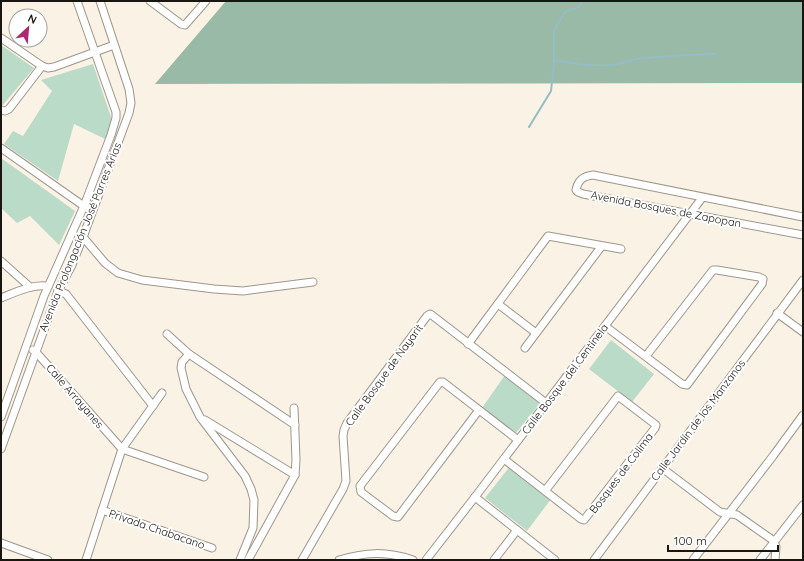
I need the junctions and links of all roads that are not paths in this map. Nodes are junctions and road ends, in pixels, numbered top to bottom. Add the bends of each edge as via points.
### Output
1 (77, 1) edge
2 (100, 1) edge
3 (150, 1) edge
4 (206, 1) edge
5 (1, 38) edge
6 (114, 45) junction
7 (94, 52) junction
8 (42, 66) junction
9 (1, 110) edge
10 (116, 112) junction
11 (129, 113) junction
12 (1, 148) edge
13 (702, 198) junction
14 (84, 206) junction
15 (93, 211) junction
16 (690, 214) junction
17 (803, 217) edge
18 (803, 235) edge
19 (83, 237) junction
20 (601, 246) junction
21 (621, 249) dead end
22 (1, 261) edge
23 (803, 280) edge
24 (313, 282) dead end
25 (48, 286) junction
26 (30, 287) junction
27 (58, 291) junction
28 (1, 298) edge
29 (498, 304) junction
30 (777, 313) junction
31 (605, 326) junction
32 (803, 332) edge
33 (536, 333) junction
34 (168, 334) dead end
35 (468, 344) junction
36 (26, 348) junction
37 (525, 348) dead end
38 (35, 351) junction
39 (188, 354) junction
40 (646, 356) junction
41 (162, 393) dead end
42 (546, 403) junction
43 (153, 406) junction
44 (294, 408) dead end
45 (479, 410) junction
46 (803, 415) edge
47 (1, 417) edge
48 (200, 417) junction
49 (295, 425) junction
50 (518, 440) junction
51 (1, 449) edge
52 (122, 449) junction
53 (504, 459) junction
54 (662, 468) junction
55 (295, 475) junction
56 (204, 477) dead end
57 (545, 491) junction
58 (475, 497) junction
59 (803, 505) edge
60 (102, 510) junction
61 (728, 513) junction
62 (253, 528) junction
63 (517, 530) junction
64 (262, 533) junction
65 (774, 541) junction
66 (1, 543) edge
67 (212, 548) dead end
68 (307, 551) junction
69 (386, 557) edge
70 (48, 560) edge
71 (86, 560) edge
72 (240, 560) edge
73 (248, 560) edge
74 (302, 560) edge
75 (311, 560) edge
76 (339, 560) edge
77 (414, 560) edge
78 (426, 560) edge
79 (494, 560) edge
80 (555, 560) edge
81 (594, 560) edge
82 (693, 560) edge
83 (760, 560) edge
84 (775, 560) edge

1 - 7 street
2 - 6 street, Avenida Prolongación José Parres Arias
3 - 4 street via 185,25
5 - 8 street
6 - 7 street
6 - 11 street, Avenida Prolongación José Parres Arias via 129,89
7 - 8 street via 54,67
7 - 10 street
8 - 9 street via 9,109
10 - 11 street
10 - 14 street, Avenida Prolongación José Parres Arias via 111,135
11 - 15 street, Avenida Prolongación José Parres Arias
12 - 14 street
13 - 16 street, Calle Bosque del Centinela
13 - 16 street, Avenida Bosques de Zapopan via 593,175 581,179 577,184 576,190 582,194
13 - 17 street, Avenida Bosques de Zapopan
14 - 15 street
14 - 25 street, Avenida Prolongación José Parres Arias
15 - 19 street, Avenida Prolongación José Parres Arias
16 - 18 street, Avenida Bosques de Zapopan
16 - 31 street, Calle Bosque del Centinela
19 - 24 street via 105,263 118,273 142,280 243,291
19 - 27 street, Avenida Prolongación José Parres Arias
20 - 21 street
20 - 29 street via 548,236
20 - 33 street
22 - 26 street
23 - 30 street, Calle Jardín de los Manzanos
25 - 26 street
25 - 36 street, Avenida Prolongación José Parres Arias
26 - 28 street
27 - 38 street, Avenida Prolongación José Parres Arias
27 - 43 street via 66,294
29 - 33 street
29 - 35 street
30 - 32 street
30 - 54 street, Calle Jardín de los Manzanos
31 - 40 street
31 - 42 street, Calle Bosque del Centinela
33 - 37 street
34 - 39 street
35 - 42 street
35 - 68 street, Calle Bosque de Nayarit via 433,316 427,316 347,423 343,436 346,481
36 - 38 street, Calle Arrayanes
36 - 47 street, Avenida Prolongación José Parres Arias
38 - 51 street, Avenida Prolongación José Parres Arias
38 - 52 street, Calle Arrayanes
39 - 48 street via 181,368 186,389
39 - 49 street
40 - 40 street via 682,384 687,385 762,284 763,279 713,270
41 - 43 street
42 - 50 street, Calle Bosque del Centinela
43 - 52 street
44 - 49 street
45 - 45 street via 398,517 361,492 360,486 438,383 443,382
45 - 50 street
46 - 61 street
48 - 55 street
48 - 62 street via 251,488 254,500
49 - 55 street
50 - 53 street, Calle Bosque del Centinela
52 - 56 street
52 - 60 street
53 - 57 street
53 - 58 street, Calle Bosque del Centinela
54 - 61 street via 720,512
54 - 81 street, Calle Jardín de los Manzanos
55 - 64 street
57 - 57 street, Bosques de Colima via 618,396 656,425 584,520
58 - 63 street
58 - 78 street, Calle Bosque del Centinela
59 - 65 street
60 - 67 street, Privada Chabacano
60 - 71 street
61 - 65 street via 737,515
61 - 82 street
62 - 64 street
62 - 72 street
63 - 79 street
63 - 80 street
64 - 73 street
65 - 83 street
65 - 84 street
66 - 70 street
68 - 74 street, Calle Bosque de Nayarit
68 - 75 street
69 - 76 street via 371,553
69 - 77 street via 400,556

